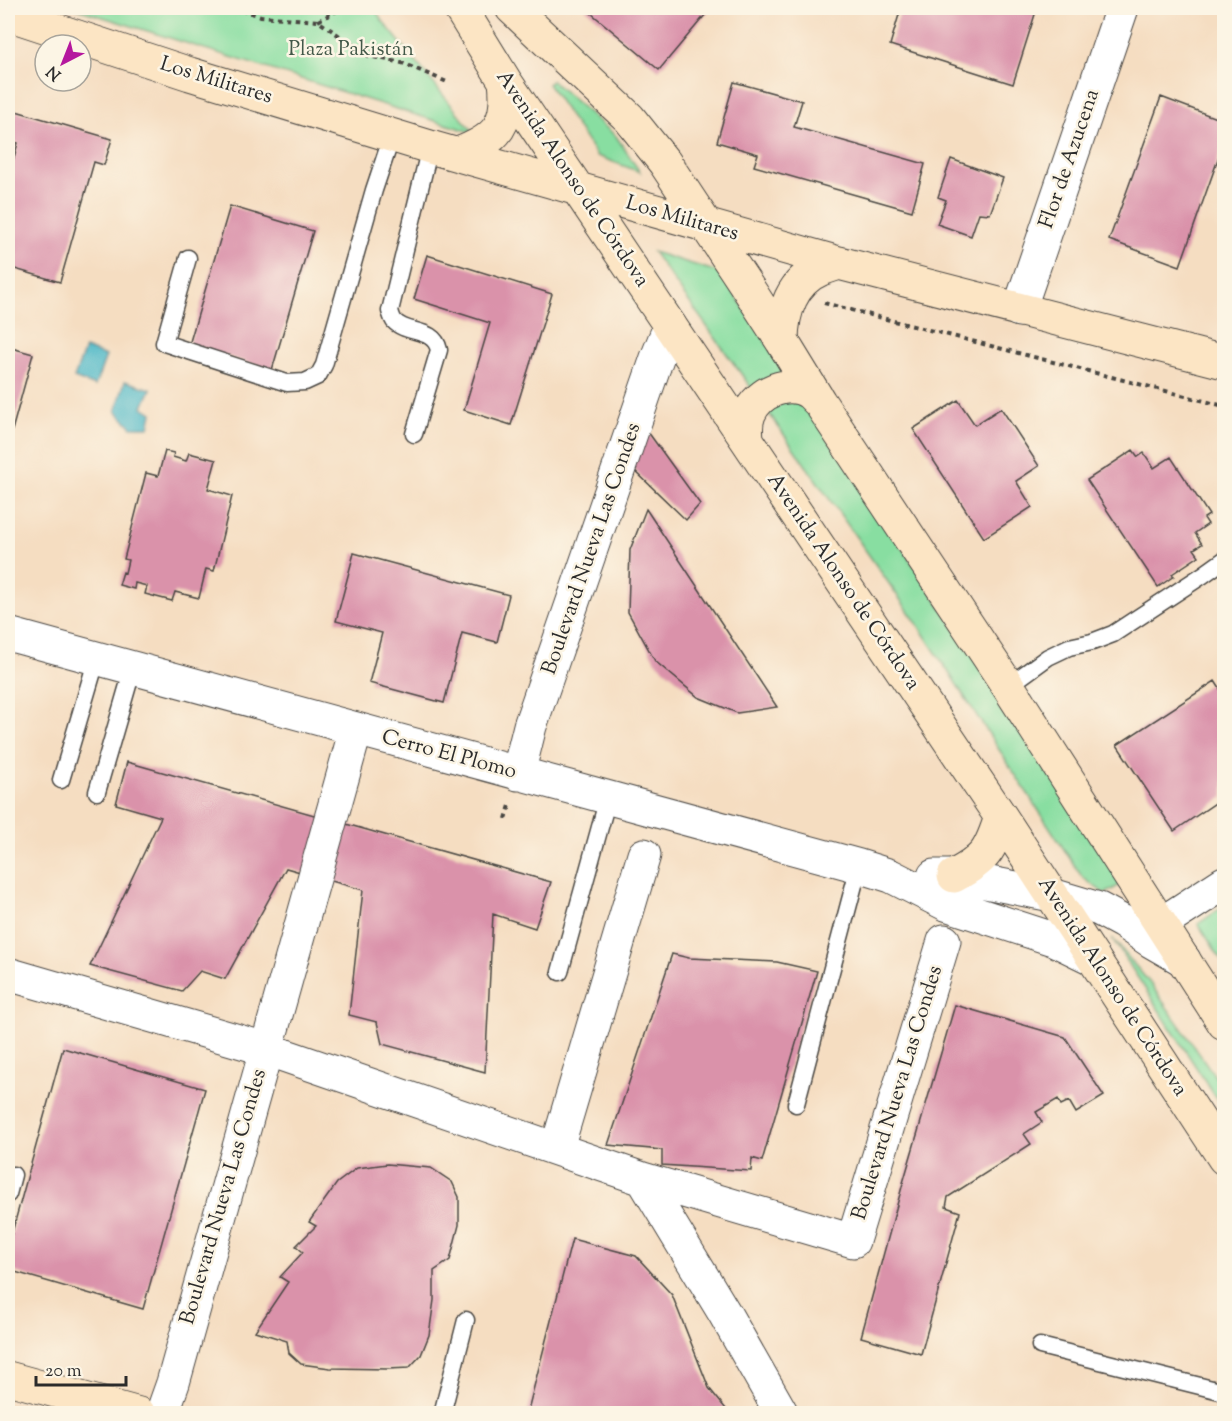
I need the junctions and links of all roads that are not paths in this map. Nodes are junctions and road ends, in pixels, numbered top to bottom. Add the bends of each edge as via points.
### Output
1 (460, 8) edge
2 (512, 8) edge
3 (1122, 8) edge
4 (8, 14) edge
5 (505, 81) junction
6 (392, 136) junction
7 (444, 150) junction
8 (579, 189) junction
9 (708, 226) junction
10 (188, 258) dead end
11 (839, 263) junction
12 (1019, 310) junction
13 (670, 326) junction
14 (782, 341) junction
15 (1224, 362) edge
16 (820, 403) junction
17 (414, 434) dead end
18 (747, 438) junction
19 (1224, 560) edge
20 (8, 634) edge
21 (97, 658) junction
22 (133, 668) junction
23 (1008, 686) junction
24 (357, 729) junction
25 (519, 774) junction
26 (61, 780) dead end
27 (97, 792) dead end
28 (608, 798) junction
29 (1001, 817) junction
30 (644, 855) dead end
31 (859, 866) junction
32 (891, 876) junction
33 (954, 876) junction
34 (1224, 883) edge
35 (1052, 895) junction
36 (1161, 924) junction
37 (944, 941) dead end
38 (1094, 959) junction
39 (1184, 960) junction
40 (560, 972) dead end
41 (8, 974) edge
42 (1223, 1016) edge
43 (266, 1049) junction
44 (796, 1104) dead end
45 (557, 1148) junction
46 (1224, 1158) edge
47 (13, 1174) dead end
48 (643, 1179) junction
49 (8, 1194) edge
50 (465, 1320) dead end
51 (1040, 1346) dead end
52 (8, 1378) edge
53 (1224, 1392) edge
54 (139, 1413) edge
55 (162, 1413) edge
56 (442, 1413) edge
57 (782, 1413) edge

1 - 5 main road, Avenida Alonso de Córdova
2 - 9 main road via 629,118
3 - 12 street, Flor de Azucena
4 - 6 main road, Los Militares
5 - 7 main road via 507,100 496,132 479,146
5 - 8 main road, Avenida Alonso de Córdova
6 - 7 main road, Los Militares
6 - 10 lane via 318,376 287,383 164,343
7 - 8 main road, Los Militares
7 - 17 lane via 390,311 394,321 438,343
8 - 9 main road, Los Militares
8 - 13 main road, Avenida Alonso de Córdova
9 - 11 main road, Los Militares
9 - 14 main road
11 - 12 main road, Los Militares
11 - 14 main road via 804,279 792,295 785,309
12 - 15 main road, Los Militares
13 - 18 main road, Avenida Alonso de Córdova
13 - 25 street, Boulevard Nueva Las Condes via 530,726
14 - 16 main road
16 - 18 main road via 797,388 774,390 764,395 749,414
16 - 23 main road
18 - 29 main road, Avenida Alonso de Córdova
19 - 23 lane via 1113,634 1048,657
20 - 21 street, Cerro El Plomo
21 - 22 street, Cerro El Plomo
21 - 26 lane
22 - 24 street, Cerro El Plomo
22 - 27 lane
23 - 36 main road
24 - 25 street, Cerro El Plomo
24 - 43 street, Boulevard Nueva Las Condes
25 - 28 street, Cerro El Plomo
28 - 31 street, Cerro El Plomo
28 - 40 lane
29 - 33 main road via 992,844 982,857
29 - 35 main road, Avenida Alonso de Córdova
30 - 45 street
31 - 32 street, Cerro El Plomo
31 - 44 lane
32 - 33 street, Cerro El Plomo
32 - 38 street, Cerro El Plomo via 946,904 1053,939
33 - 35 street, Cerro El Plomo
34 - 36 street
35 - 38 main road, Avenida Alonso de Córdova
35 - 39 street, Cerro El Plomo via 1099,909
36 - 39 main road
37 - 48 street, Boulevard Nueva Las Condes via 853,1241
38 - 46 main road, Avenida Alonso de Córdova
39 - 42 main road
41 - 43 street, Boulevard Nueva Las Condes
43 - 45 street, Boulevard Nueva Las Condes
43 - 55 street, Boulevard Nueva Las Condes
45 - 48 street, Boulevard Nueva Las Condes
47 - 49 lane
48 - 57 street
50 - 56 lane
51 - 53 lane
52 - 54 main road

